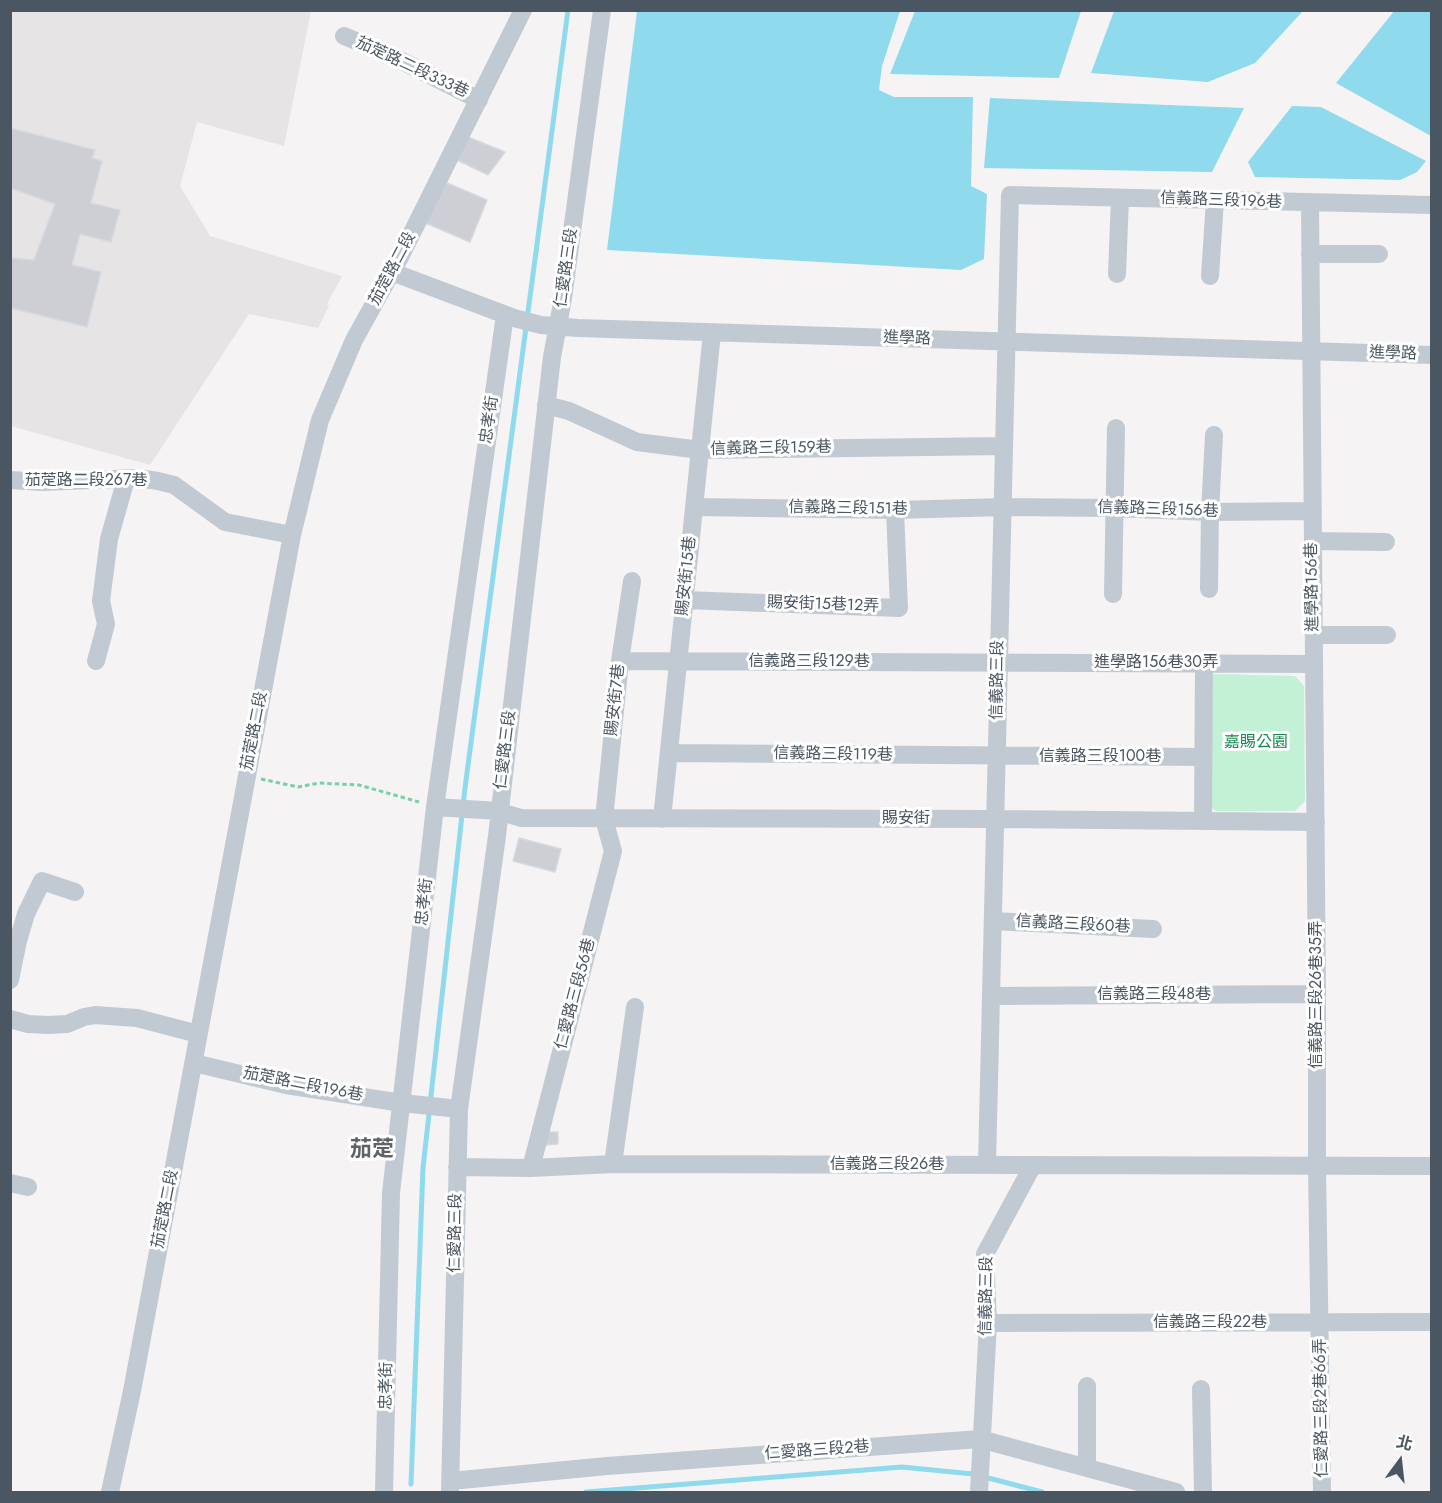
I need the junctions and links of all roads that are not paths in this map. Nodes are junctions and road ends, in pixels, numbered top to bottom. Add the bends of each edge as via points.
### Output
1 (523, 10) edge
2 (602, 10) edge
3 (344, 36) dead end
4 (479, 100) junction
5 (1010, 195) joint
6 (1120, 198) junction
7 (1215, 201) junction
8 (1310, 203) junction
9 (1431, 205) edge
10 (1379, 254) dead end
11 (1310, 255) junction
12 (392, 272) junction
13 (1118, 274) dead end
14 (1210, 276) dead end
15 (509, 316) junction
16 (549, 326) junction
17 (712, 333) junction
18 (1007, 342) junction
19 (1311, 351) junction
20 (1431, 355) edge
21 (546, 405) junction
22 (1116, 428) dead end
23 (1214, 435) dead end
24 (1004, 446) junction
25 (700, 450) junction
26 (126, 479) junction
27 (10, 480) edge
28 (694, 507) junction
29 (1003, 507) junction
30 (1114, 508) junction
31 (895, 510) junction
32 (1313, 511) junction
33 (1210, 512) junction
34 (292, 535) junction
35 (1313, 541) junction
36 (1386, 542) dead end
37 (632, 581) dead end
38 (1209, 589) dead end
39 (1113, 594) dead end
40 (684, 600) junction
41 (1314, 635) junction
42 (1387, 635) dead end
43 (96, 661) dead end
44 (620, 661) junction
45 (678, 661) junction
46 (999, 663) junction
47 (1204, 664) junction
48 (1314, 664) junction
49 (669, 753) junction
50 (997, 756) junction
51 (1203, 757) junction
52 (442, 807) junction
53 (498, 811) junction
54 (604, 819) junction
55 (662, 819) junction
56 (995, 819) junction
57 (1203, 821) junction
58 (1316, 822) junction
59 (75, 892) dead end
60 (993, 921) junction
61 (1153, 929) dead end
62 (10, 980) edge
63 (1317, 994) junction
64 (991, 996) junction
65 (635, 1007) dead end
66 (10, 1018) edge
67 (198, 1034) junction
68 (194, 1063) junction
69 (407, 1104) junction
70 (451, 1109) junction
71 (613, 1164) junction
72 (987, 1165) junction
73 (1034, 1165) junction
74 (1431, 1166) edge
75 (457, 1167) junction
76 (1317, 1167) junction
77 (531, 1168) junction
78 (1431, 1322) edge
79 (988, 1323) junction
80 (1321, 1324) junction
81 (1087, 1386) dead end
82 (1201, 1389) dead end
83 (981, 1439) junction
84 (1087, 1468) junction
85 (450, 1487) edge
86 (110, 1492) edge
87 (384, 1492) edge
88 (979, 1492) edge
89 (1176, 1492) edge
90 (1203, 1492) edge
91 (1322, 1492) edge

1 - 4 street, 茄萣路二段
2 - 16 street, 仁愛路三段
3 - 4 street, 茄萣路二段333巷
4 - 12 street, 茄萣路二段
5 - 6 street, 信義路三段196巷
5 - 18 street, 信義路三段
6 - 7 street, 信義路三段196巷
6 - 13 street
7 - 8 street, 信義路三段196巷
7 - 14 street
8 - 9 street, 信義路三段196巷
8 - 11 street, 進學路156巷
10 - 11 street
11 - 19 street, 進學路156巷
12 - 15 street, 進學路
12 - 34 street, 茄萣路二段 via 354,340 320,420
15 - 16 street, 進學路
15 - 52 street, 忠孝街
16 - 17 street, 進學路
16 - 21 street, 仁愛路三段
17 - 18 street, 進學路
17 - 25 street, 賜安街15巷
18 - 19 street, 進學路
18 - 24 street, 信義路三段
19 - 20 street, 進學路
19 - 32 street, 進學路156巷
21 - 25 street, 信義路三段159巷 via 569,411 637,442
21 - 53 street, 仁愛路三段
22 - 30 street
23 - 33 street
24 - 25 street, 信義路三段159巷
24 - 29 street, 信義路三段
25 - 28 street, 賜安街15巷
26 - 27 street, 茄萣路二段267巷
26 - 34 street, 茄萣路二段267巷 via 174,485 225,522
26 - 43 street via 109,539 102,601 106,624
28 - 31 street, 信義路三段151巷
28 - 40 street, 賜安街15巷
29 - 30 street, 信義路三段156巷
29 - 31 street, 信義路三段151巷
29 - 46 street, 信義路三段
30 - 33 street, 信義路三段156巷
30 - 39 street
31 - 40 street, 賜安街15巷12弄 via 898,608
32 - 33 street, 信義路三段156巷
32 - 35 street, 進學路156巷
33 - 38 street
34 - 67 street, 茄萣路二段
35 - 36 street
35 - 41 street, 進學路156巷
37 - 44 street, 賜安街7巷
40 - 45 street, 賜安街15巷
41 - 42 street
41 - 48 street, 進學路156巷
44 - 45 street, 信義路三段129巷
44 - 54 street, 賜安街7巷
45 - 46 street, 信義路三段129巷
45 - 49 street, 賜安街15巷
46 - 47 street, 進學路156巷30弄
46 - 50 street, 信義路三段
47 - 48 street, 進學路156巷30弄
47 - 51 street
48 - 58 street, 進學路156巷
49 - 50 street, 信義路三段119巷
49 - 55 street, 賜安街15巷
50 - 51 street, 信義路三段100巷
50 - 56 street, 信義路三段
51 - 57 street
52 - 53 street, 賜安街
52 - 69 street, 忠孝街
53 - 54 street, 賜安街 via 522,818
53 - 70 street, 仁愛路三段
54 - 55 street, 賜安街
54 - 77 street, 仁愛路三段56巷 via 613,851
55 - 56 street, 賜安街
56 - 57 street, 賜安街
56 - 60 street, 信義路三段
57 - 58 street, 賜安街
58 - 63 street, 信義路三段26巷35弄
59 - 62 street via 42,881 26,914
60 - 61 street, 信義路三段60巷
60 - 64 street, 信義路三段
63 - 64 street, 信義路三段48巷
63 - 76 street, 信義路三段26巷35弄
64 - 72 street, 信義路三段
65 - 71 street
66 - 67 street via 48,1025 95,1015 137,1018
67 - 68 street, 茄萣路二段
68 - 69 street, 茄萣路二段196巷 via 286,1085
68 - 86 street, 茄萣路二段
69 - 70 street, 茄萣路二段196巷
69 - 87 street, 忠孝街 via 391,1193
70 - 75 street, 仁愛路三段
71 - 72 street, 信義路三段26巷
71 - 77 street, 信義路三段26巷
72 - 73 street, 信義路三段26巷
73 - 76 street, 信義路三段26巷
73 - 79 street, 信義路三段 via 985,1254
74 - 76 street, 信義路三段26巷
75 - 77 street, 信義路三段26巷
75 - 85 street, 仁愛路三段
76 - 80 street
78 - 80 street, 信義路三段22巷
79 - 80 street, 信義路三段22巷
79 - 83 street, 信義路三段
80 - 91 street, 仁愛路三段2巷66弄
81 - 84 street
82 - 90 street
83 - 84 street, 仁愛路三段2巷
83 - 85 street, 仁愛路三段2巷 via 607,1466
83 - 88 street, 信義路三段
84 - 89 street, 仁愛路三段2巷

